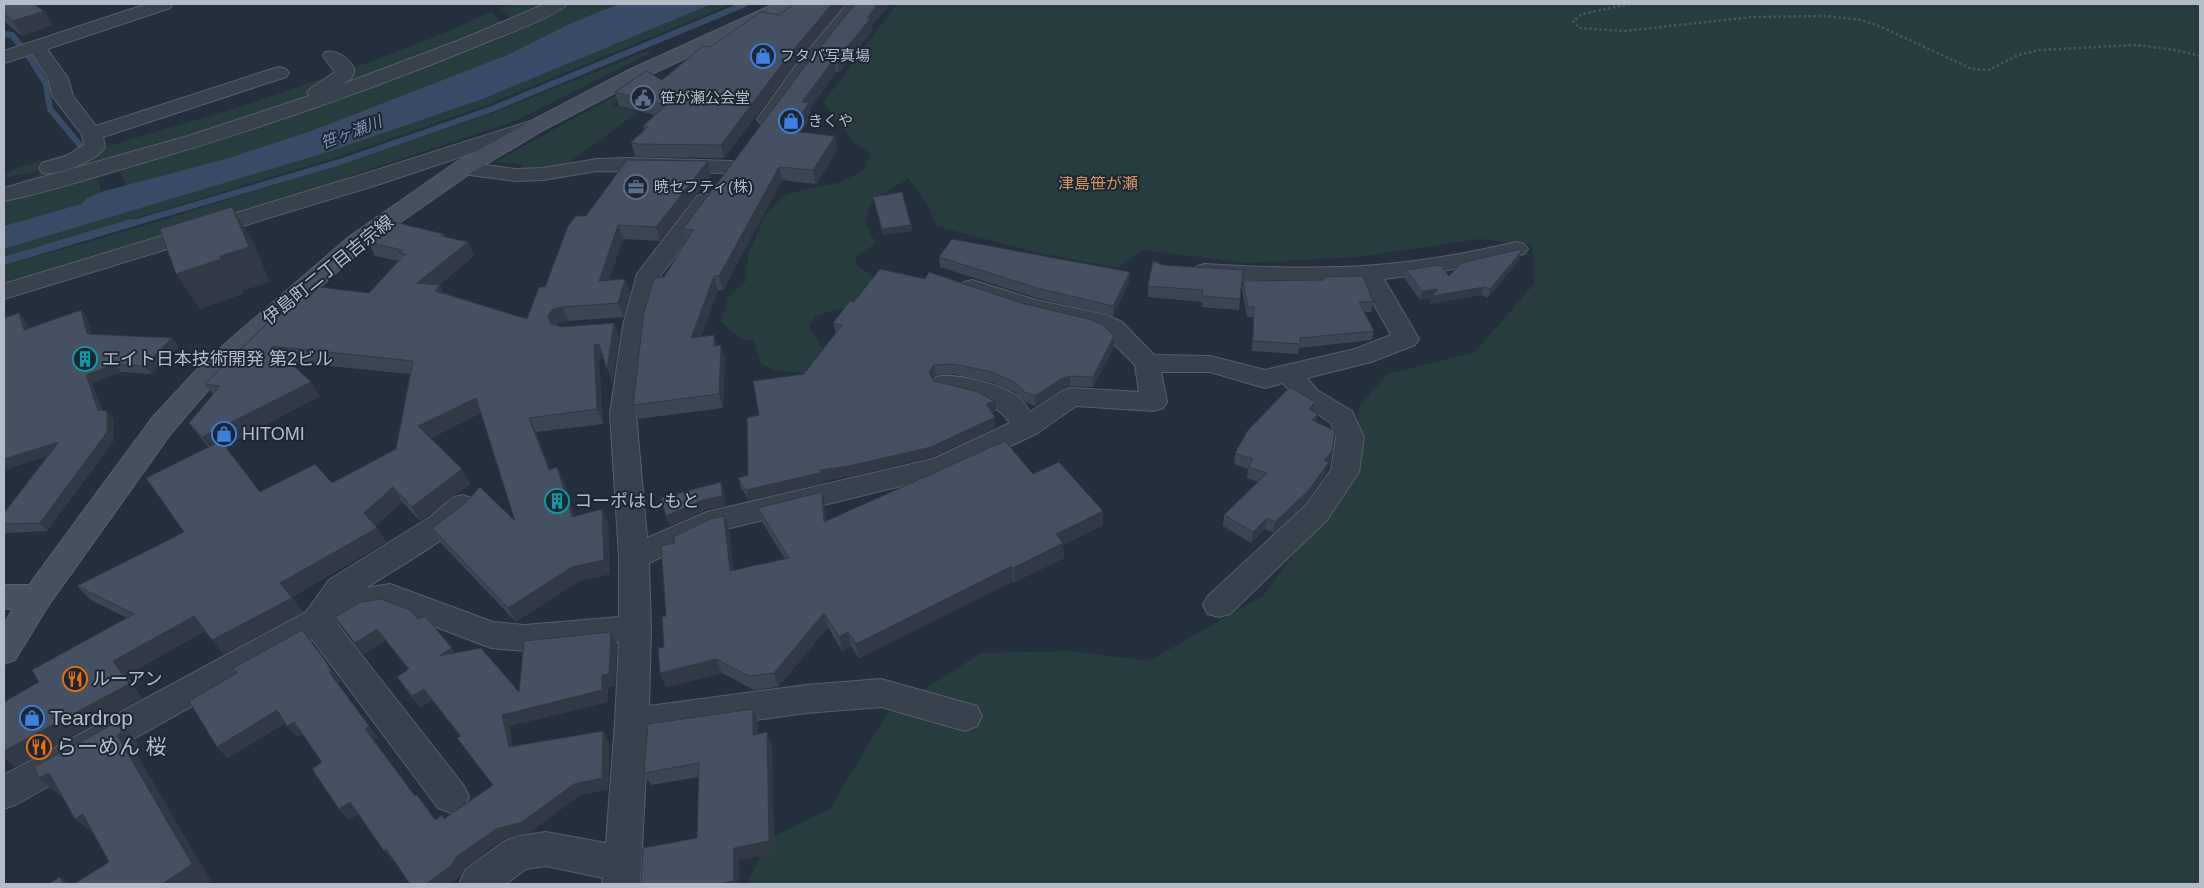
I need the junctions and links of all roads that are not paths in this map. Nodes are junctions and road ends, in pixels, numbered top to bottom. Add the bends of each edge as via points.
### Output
1 (162, 4) edge
2 (558, 4) edge
3 (788, 4) edge
4 (856, 4) edge
5 (497, 11) dead end
6 (518, 22) junction
7 (22, 51) edge
8 (332, 56) dead end
9 (279, 73) dead end
10 (296, 109) junction
11 (540, 124) junction
12 (92, 134) junction
13 (754, 136) edge
14 (463, 168) junction
15 (4, 185) edge
16 (4, 195) edge
17 (1516, 249) edge
18 (1181, 269) edge
19 (1370, 273) junction
20 (949, 279) edge
21 (4, 292) edge
22 (1147, 363) junction
23 (1290, 374) junction
24 (945, 383) edge
25 (1026, 427) junction
26 (476, 494) edge
27 (634, 557) junction
28 (4, 597) edge
29 (37, 597) junction
30 (1219, 605) dead end
31 (317, 621) junction
32 (634, 628) junction
33 (4, 651) edge
34 (965, 716) dead end
35 (632, 723) junction
36 (4, 793) edge
37 (451, 797) dead end
38 (621, 874) edge
39 (479, 882) dead end

1 - 7 street
2 - 6 street
3 - 11 street, 伊島町二丁目吉宗線 via 636,74
4 - 13 street
5 - 6 street
6 - 10 street
7 - 12 street via 58,78 63,97
8 - 10 street via 345,68 345,74 300,103
9 - 12 street
10 - 16 street via 98,170
11 - 14 street, 伊島町二丁目吉宗線
11 - 21 street
12 - 15 street via 96,147 73,160
14 - 27 street via 516,175 597,165 737,160 648,274 625,327 623,413
14 - 29 street, 伊島町二丁目吉宗線 via 358,241 213,368 162,425
17 - 19 street via 1459,262
18 - 19 street via 1244,274
19 - 23 street via 1406,340 1362,356
20 - 22 street via 1031,306 1105,324 1113,328
22 - 23 street via 1210,364 1265,379
22 - 25 street via 1154,402 1071,397
23 - 30 street via 1308,396 1342,418 1350,437 1345,472 1317,512
24 - 25 street via 990,393 1011,405
25 - 27 street via 940,467 707,523
26 - 31 street via 440,525 340,589
27 - 32 street
28 - 29 street
29 - 33 street, 伊島町二丁目吉宗線
31 - 32 street via 354,602 390,596 491,635 525,638
31 - 36 street
31 - 37 street
32 - 35 street
34 - 35 street via 881,693 806,699
35 - 38 street
38 - 39 street via 546,849 518,853

